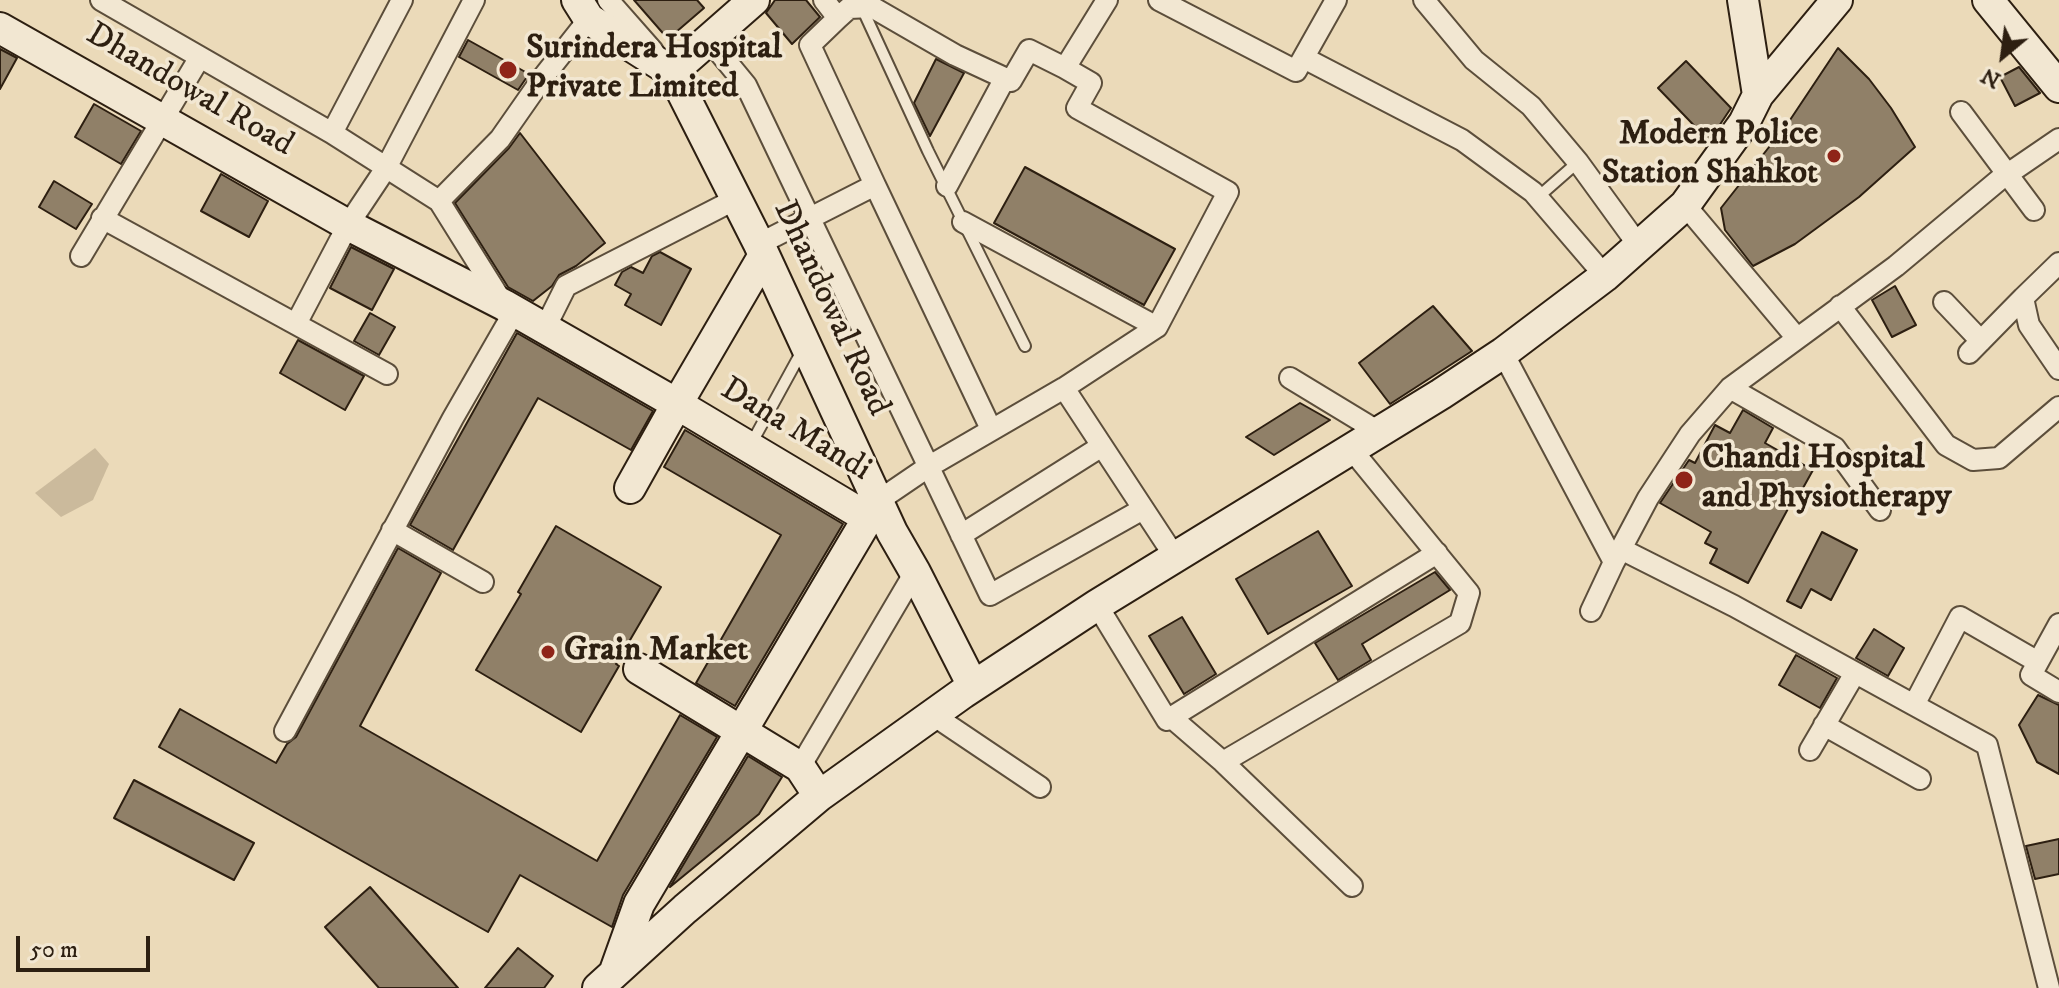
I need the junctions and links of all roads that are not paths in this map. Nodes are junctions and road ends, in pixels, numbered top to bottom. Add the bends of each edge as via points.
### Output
1 (101, 0) edge
2 (402, 0) edge
3 (474, 0) edge
4 (754, 0) edge
5 (824, 0) edge
6 (1107, 0) edge
7 (1336, 0) edge
8 (1424, 0) edge
9 (1743, 0) edge
10 (1837, 0) edge
11 (1988, 0) edge
12 (1173, 3) edge
13 (591, 6) edge
14 (862, 8) junction
15 (838, 18) junction
16 (0, 28) edge
17 (709, 40) junction
18 (200, 57) junction
19 (1304, 58) junction
20 (1065, 68) junction
21 (672, 72) junction
22 (1005, 78) junction
23 (2059, 87) edge
24 (1758, 95) junction
25 (1961, 112) dead end
26 (164, 120) junction
27 (332, 133) junction
28 (2059, 139) edge
29 (1578, 162) junction
30 (386, 168) junction
31 (2006, 176) junction
32 (875, 185) junction
33 (947, 186) junction
34 (1537, 198) junction
35 (736, 199) junction
36 (439, 201) junction
37 (1685, 205) junction
38 (2034, 210) dead end
39 (102, 218) junction
40 (810, 218) junction
41 (963, 222) junction
42 (348, 225) junction
43 (1639, 246) junction
44 (762, 250) junction
45 (81, 256) dead end
46 (2059, 263) edge
47 (1605, 276) junction
48 (2023, 298) junction
49 (1944, 302) dead end
50 (1840, 306) junction
51 (509, 309) junction
52 (297, 322) junction
53 (1157, 327) junction
54 (545, 328) junction
55 (1796, 337) junction
56 (805, 345) junction
57 (1025, 346) dead end
58 (1503, 353) junction
59 (2059, 369) edge
60 (387, 374) dead end
61 (1290, 378) dead end
62 (1064, 388) junction
63 (1730, 388) junction
64 (677, 404) junction
65 (2059, 407) edge
66 (991, 429) junction
67 (1379, 432) junction
68 (1102, 446) junction
69 (749, 447) junction
70 (1352, 450) junction
71 (928, 467) junction
72 (630, 488) dead end
73 (1143, 509) junction
74 (1880, 510) dead end
75 (879, 517) junction
76 (392, 530) junction
77 (961, 535) junction
78 (1437, 553) junction
79 (1617, 556) junction
80 (1175, 557) junction
81 (915, 572) junction
82 (483, 582) dead end
83 (1097, 605) junction
84 (1591, 611) dead end
85 (2059, 624) edge
86 (2038, 662) junction
87 (639, 669) dead end
88 (1855, 673) junction
89 (973, 686) junction
90 (2059, 692) edge
91 (1914, 705) junction
92 (933, 715) junction
93 (1172, 718) junction
94 (1824, 725) junction
95 (285, 731) dead end
96 (742, 731) junction
97 (1810, 750) dead end
98 (1223, 762) junction
99 (800, 767) junction
100 (1920, 779) dead end
101 (1040, 787) dead end
102 (819, 796) junction
103 (1352, 886) dead end
104 (606, 982) edge
105 (2049, 988) edge

1 - 18 street
2 - 27 street
3 - 30 street
4 - 17 street
5 - 15 street
6 - 20 street
7 - 19 street
8 - 29 street via 1474,60 1531,106
9 - 24 street
10 - 24 street
11 - 23 street
12 - 19 street via 1296,71
13 - 21 street
13 - 36 street via 500,139
14 - 15 street via 849,8
14 - 22 street via 872,7
14 - 33 lane
15 - 32 street via 810,45
16 - 26 street, Dhandowal Road
17 - 21 street
17 - 40 street via 746,85
18 - 26 street
18 - 27 street
19 - 34 street via 1462,140
20 - 22 street via 1029,50 1011,81
20 - 53 street via 1091,83 1077,108 1228,192
21 - 35 street, Dhandowal Road
22 - 33 street
24 - 37 street
25 - 31 street
26 - 39 street
26 - 42 street, Dhandowal Road
27 - 30 street
28 - 31 street
29 - 34 lane
29 - 43 street
30 - 36 street
30 - 42 street
31 - 38 street
31 - 50 street
32 - 40 street
32 - 66 street
33 - 41 lane
34 - 47 street
35 - 44 street, Dhandowal Road
35 - 54 street via 566,286
36 - 51 street
37 - 43 street
37 - 55 street
39 - 45 street
39 - 52 street
40 - 44 street
40 - 71 street
41 - 53 street
41 - 57 lane
42 - 51 street, Dhandowal Road
42 - 52 street
43 - 47 street
44 - 56 street, Dhandowal Road
44 - 64 street
46 - 48 street
47 - 58 street
48 - 49 street via 1975,347
48 - 59 street via 2029,325
50 - 55 street
50 - 65 street via 1946,445 1973,460 1999,458
51 - 54 street, Dhandowal Road
51 - 76 street
52 - 60 street
53 - 62 street
54 - 64 street, Dhandowal Road
55 - 63 street
56 - 69 lane
56 - 75 street, Dhandowal Road
58 - 67 street
58 - 79 street
61 - 67 street
62 - 66 street
62 - 68 street
63 - 74 street via 1835,448
63 - 79 street via 1690,434
64 - 69 street, Dana Mandi
64 - 72 street, Dana Mandi
66 - 71 street
67 - 70 street
68 - 73 street
68 - 77 street
69 - 75 street, Dana Mandi
70 - 78 street
70 - 80 street
71 - 75 street
71 - 77 street
73 - 77 street via 990,595
73 - 80 street
75 - 81 street, Dhandowal Road
75 - 96 street, Dana Mandi
76 - 82 street
76 - 95 street
78 - 93 street
78 - 98 street via 1469,593 1460,623
79 - 84 street
79 - 88 street via 1734,606
80 - 83 street
81 - 89 street, Dhandowal Road
81 - 99 street
83 - 89 street
83 - 93 street via 1167,720
85 - 86 street
86 - 90 street via 2031,675
86 - 91 street via 1960,617
87 - 96 street
88 - 91 street
88 - 94 street
89 - 92 street
91 - 105 street via 1987,745
92 - 101 street
92 - 102 street
93 - 98 street
94 - 97 street
94 - 100 street
96 - 99 street
96 - 104 street, Dana Mandi via 639,904
98 - 103 street
99 - 102 street
102 - 104 street

